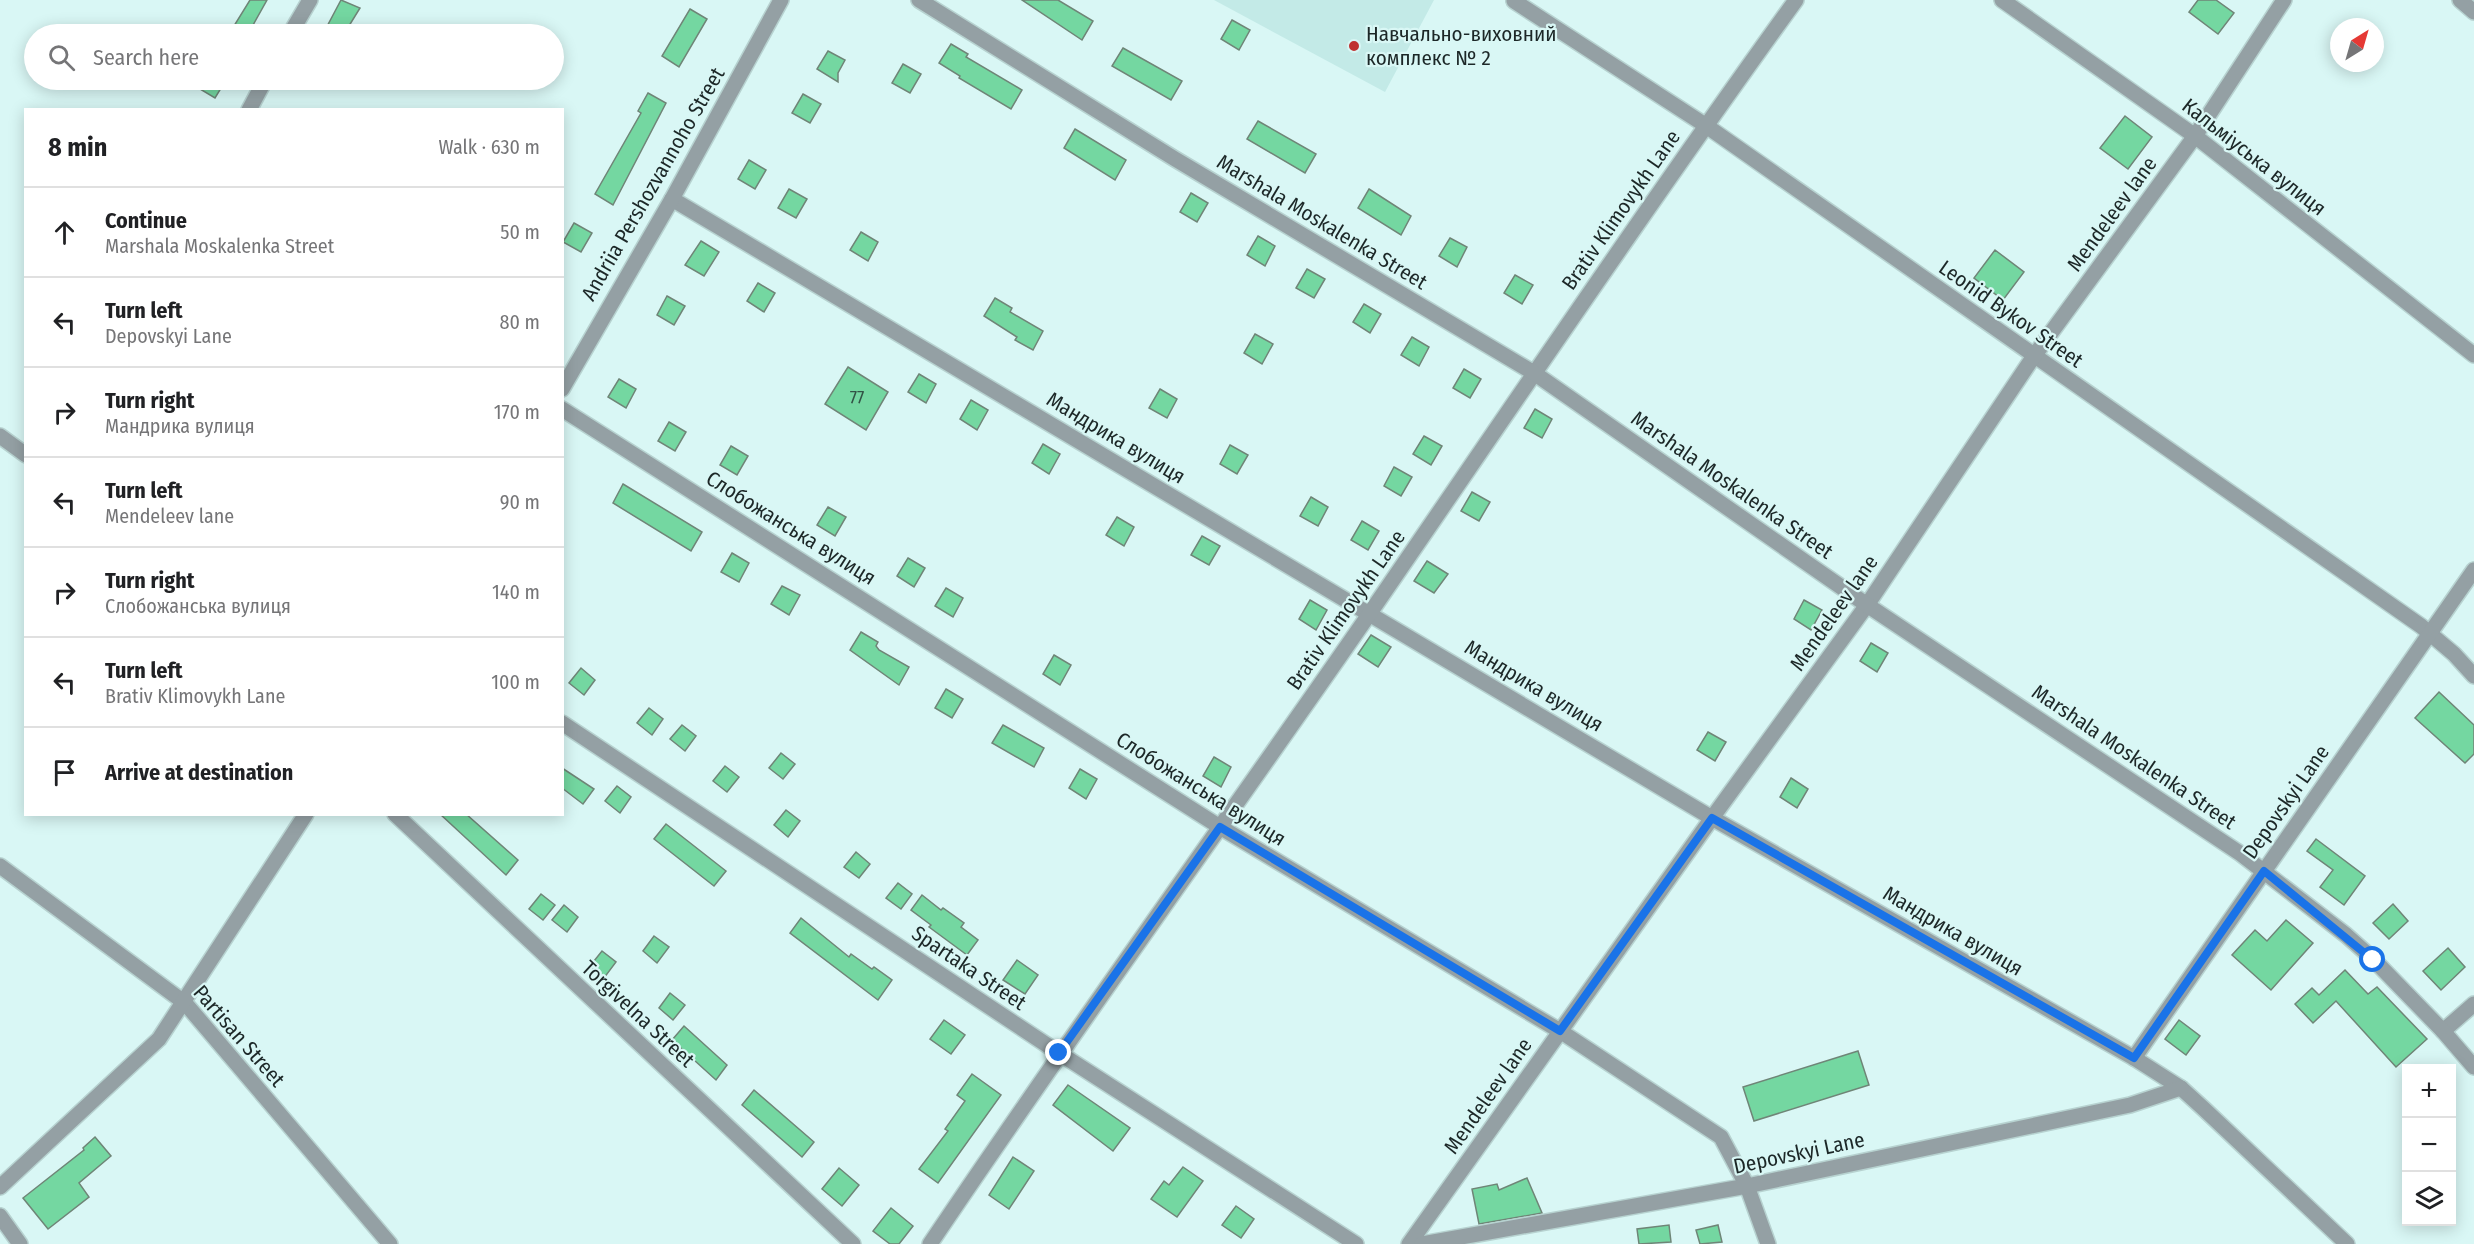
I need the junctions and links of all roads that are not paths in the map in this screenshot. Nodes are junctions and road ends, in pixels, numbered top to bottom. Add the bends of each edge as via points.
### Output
1 (310, 0) edge
2 (781, 0) edge
3 (919, 0) edge
4 (1796, 0) edge
5 (2002, 0) edge
6 (2284, 0) edge
7 (2460, 0) edge
8 (1514, 1) edge
9 (2474, 12) edge
10 (296, 24) edge
11 (260, 90) edge
12 (250, 108) edge
13 (1705, 125) junction
14 (2195, 136) junction
15 (672, 199) junction
16 (2474, 355) edge
17 (2034, 356) junction
18 (1534, 373) junction
19 (564, 386) edge
20 (564, 410) edge
21 (0, 436) edge
22 (24, 454) edge
23 (2474, 570) edge
24 (1867, 605) junction
25 (1370, 613) junction
26 (2430, 633) junction
27 (2474, 676) edge
28 (564, 724) edge
29 (305, 816) edge
30 (397, 816) edge
31 (1712, 818) junction
32 (1220, 827) junction
33 (0, 866) edge
34 (2264, 871) junction
35 (185, 1002) junction
36 (2474, 1004) edge
37 (1560, 1031) junction
38 (2443, 1031) junction
39 (1059, 1053) junction
40 (2134, 1058) junction
41 (2474, 1067) edge
42 (2181, 1088) junction
43 (1747, 1186) junction
44 (0, 1187) edge
45 (0, 1216) edge
46 (20, 1244) edge
47 (390, 1244) edge
48 (853, 1244) edge
49 (930, 1244) edge
50 (1356, 1244) edge
51 (1409, 1244) edge
52 (1422, 1244) edge
53 (1768, 1244) edge
54 (2347, 1244) edge

1 - 10 street
2 - 15 street, Andriia Pershozvannoho Street
3 - 18 street, Marshala Moskalenka Street via 1175,159
4 - 13 street, Brativ Klimovykh Lane
5 - 14 street, Кальміуська вулиця
6 - 14 street, Mendeleev lane
7 - 9 street
8 - 13 street, Leonid Bykov Street
11 - 12 street
13 - 17 street, Leonid Bykov Street
13 - 18 street, Brativ Klimovykh Lane
14 - 16 street, Кальміуська вулиця
14 - 17 street, Mendeleev lane
15 - 19 street, Andriia Pershozvannoho Street
15 - 25 street, Мандрика вулиця
17 - 24 street, Mendeleev lane
17 - 26 street, Leonid Bykov Street
18 - 24 street, Marshala Moskalenka Street
18 - 25 street, Brativ Klimovykh Lane
20 - 32 street, Слобожанська вулиця
21 - 22 street
23 - 26 street, Depovskyi Lane
24 - 31 street, Mendeleev lane
24 - 34 street, Marshala Moskalenka Street
25 - 31 street, Мандрика вулиця
25 - 32 street, Brativ Klimovykh Lane
26 - 27 street, Leonid Bykov Street
26 - 34 street, Depovskyi Lane
28 - 39 street, Spartaka Street
29 - 35 street
30 - 48 street, Torgivelna Street
31 - 37 street, Mendeleev lane
31 - 40 street, Мандрика вулиця
32 - 37 street, Слобожанська вулиця
32 - 39 street, Brativ Klimovykh Lane
33 - 35 street, Partisan Street
34 - 38 street, Marshala Moskalenka Street via 2346,935
34 - 40 street, Depovskyi Lane
35 - 44 street via 159,1039
35 - 47 street, Partisan Street
36 - 38 street
37 - 43 street, Слобожанська вулиця via 1721,1137
37 - 51 street, Mendeleev lane
38 - 41 street, Marshala Moskalenka Street
39 - 49 street, Brativ Klimovykh Lane
39 - 50 street, Spartaka Street
40 - 42 street, Мандрика вулиця
42 - 43 street, Depovskyi Lane via 2130,1105
42 - 54 street, Мандрика вулиця
43 - 52 street, Depovskyi Lane
43 - 53 street, Слобожанська вулиця
45 - 46 street

